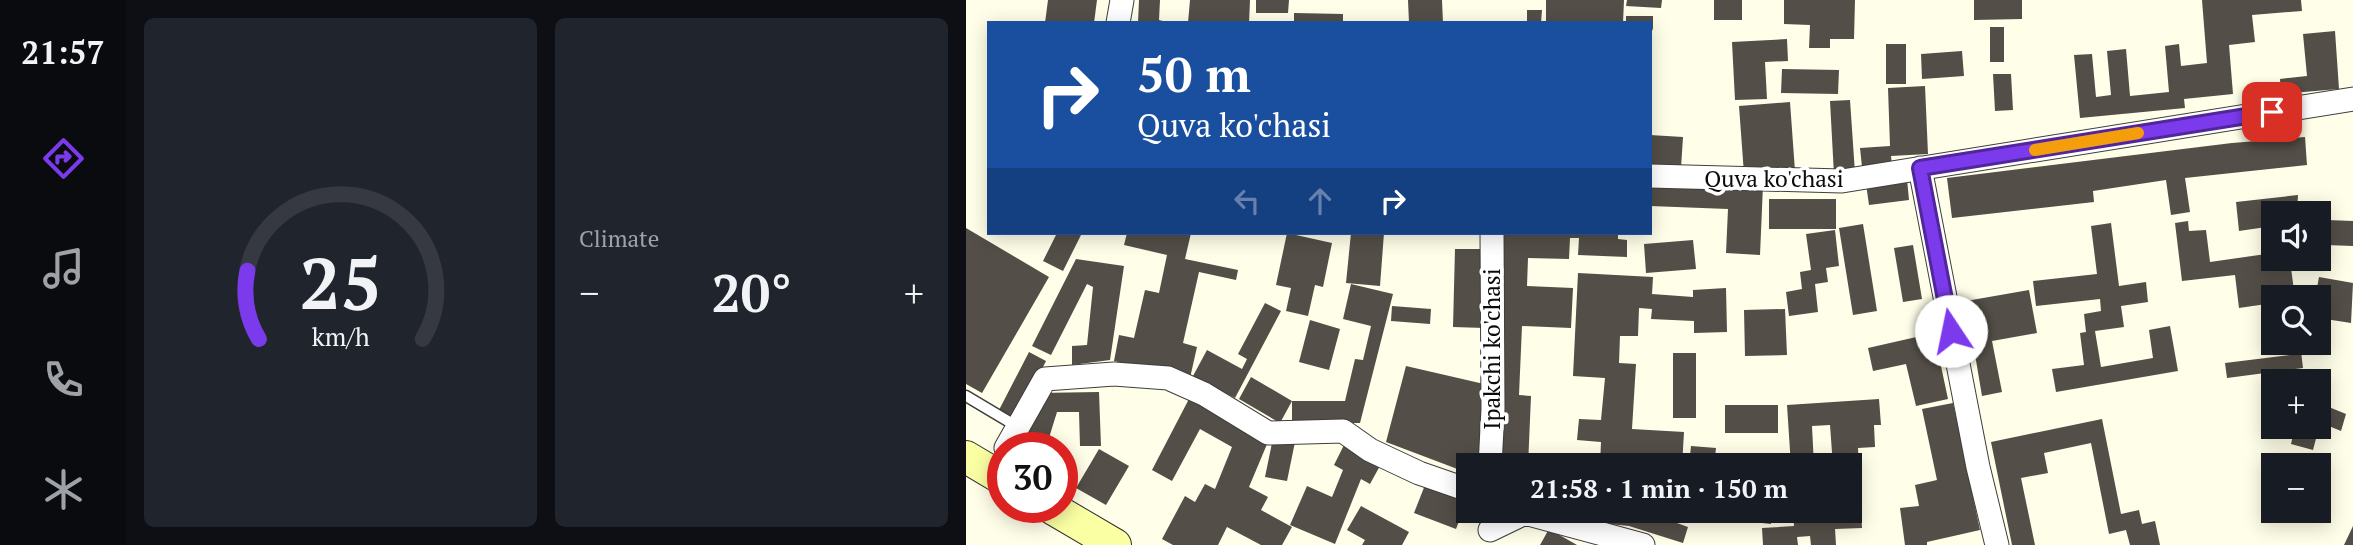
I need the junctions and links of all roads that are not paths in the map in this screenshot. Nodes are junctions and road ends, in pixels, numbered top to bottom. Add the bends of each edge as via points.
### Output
1 (1122, 0) edge
2 (1118, 21) edge
3 (2353, 99) edge
4 (1920, 168) junction
5 (1652, 176) edge
6 (1492, 235) edge
7 (966, 397) edge
8 (1018, 427) junction
9 (1015, 432) edge
10 (1491, 453) edge
11 (1456, 486) edge
12 (1075, 523) edge
13 (1490, 529) edge
14 (1105, 542) edge
15 (1643, 545) edge
16 (1997, 545) edge

1 - 2 street
3 - 4 street, Quva ko'chasi
4 - 5 street, Quva ko'chasi via 1842,181
4 - 16 street
6 - 10 street, Ipakchi ko'chasi
7 - 8 lane
8 - 9 street
8 - 11 street via 1045,379 1114,374 1168,378 1268,433 1343,431 1370,450
12 - 14 street
13 - 15 street via 1525,513

